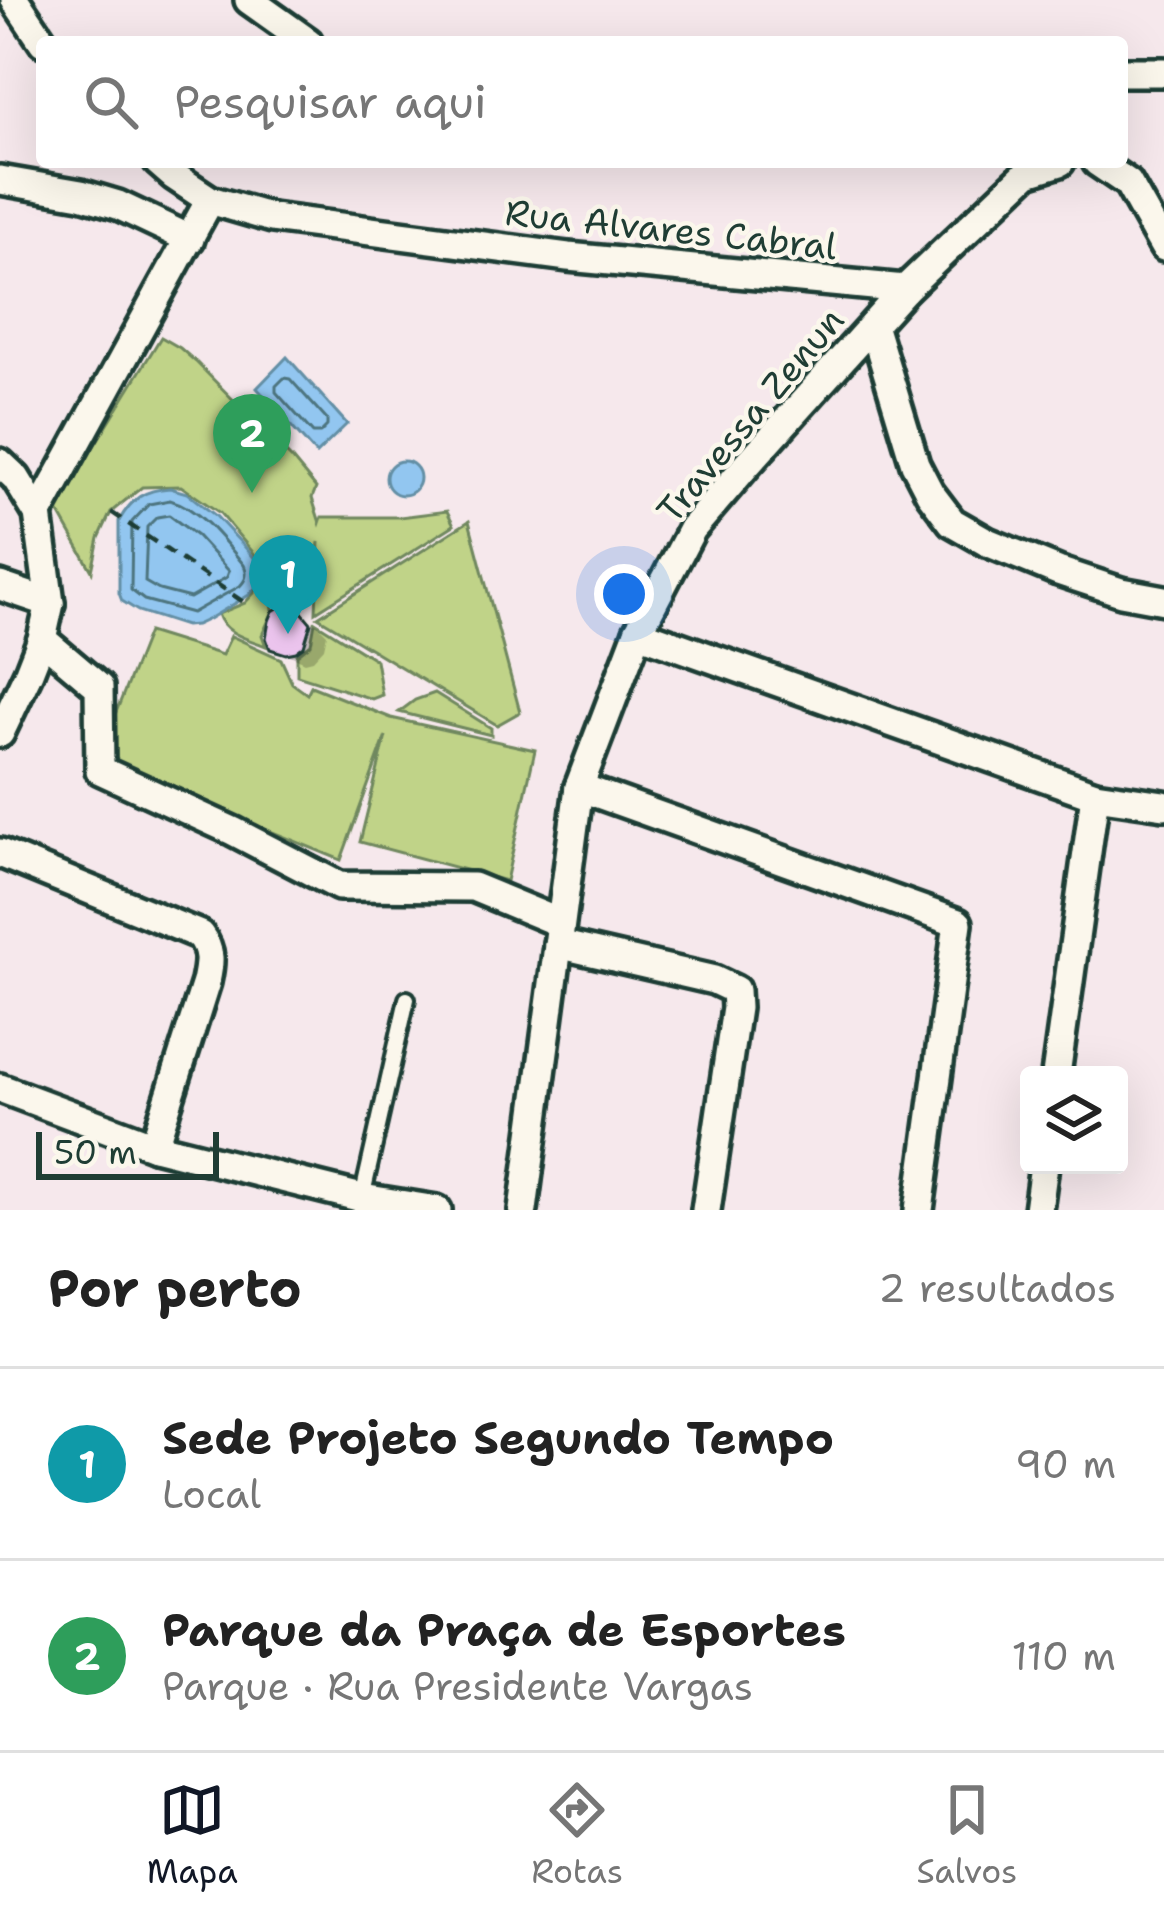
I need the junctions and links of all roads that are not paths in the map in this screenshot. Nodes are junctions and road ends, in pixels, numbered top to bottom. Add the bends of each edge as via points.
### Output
1 (15, 0) edge
2 (249, 0) edge
3 (39, 36) edge
4 (300, 36) edge
5 (1128, 72) edge
6 (1164, 72) edge
7 (166, 168) edge
8 (1041, 168) edge
9 (1106, 168) edge
10 (0, 180) edge
11 (210, 200) junction
12 (190, 239) junction
13 (1164, 247) edge
14 (905, 289) junction
15 (873, 325) junction
16 (0, 463) edge
17 (38, 514) junction
18 (0, 586) edge
19 (1164, 600) edge
20 (50, 603) junction
21 (638, 632) junction
22 (42, 639) junction
23 (0, 733) edge
24 (579, 787) junction
25 (1095, 795) junction
26 (1164, 805) edge
27 (0, 853) edge
28 (559, 933) junction
29 (407, 999) dead end
30 (1057, 1066) edge
31 (0, 1088) edge
32 (154, 1146) junction
33 (1043, 1174) edge
34 (362, 1198) junction
35 (437, 1210) edge
36 (524, 1210) edge
37 (706, 1210) edge
38 (919, 1210) edge
39 (1038, 1210) edge

1 - 3 street
2 - 4 street
5 - 6 street
7 - 11 street, Rua Alvares Cabral
8 - 14 street, Travessa Zenun
9 - 13 street via 1128,182
10 - 12 street via 118,205
11 - 12 street
11 - 14 street, Rua Alvares Cabral via 272,218 568,257
12 - 17 street
14 - 15 street, Travessa Zenun
15 - 19 street via 915,464 952,522 1058,571
15 - 21 street, Travessa Zenun via 692,529
16 - 17 street
17 - 20 street
18 - 20 street
20 - 22 street
21 - 24 street, Travessa Zenun
21 - 25 street
22 - 23 street
22 - 28 street via 99,687 100,770 339,886 472,887
24 - 28 street, Travessa Zenun
24 - 38 street via 958,923
25 - 26 street
25 - 30 street
27 - 32 street via 200,935 208,946 211,961
28 - 36 street, Travessa Zenun
28 - 37 street via 735,990
29 - 34 lane
31 - 32 street
32 - 34 street
33 - 39 street
34 - 35 street

